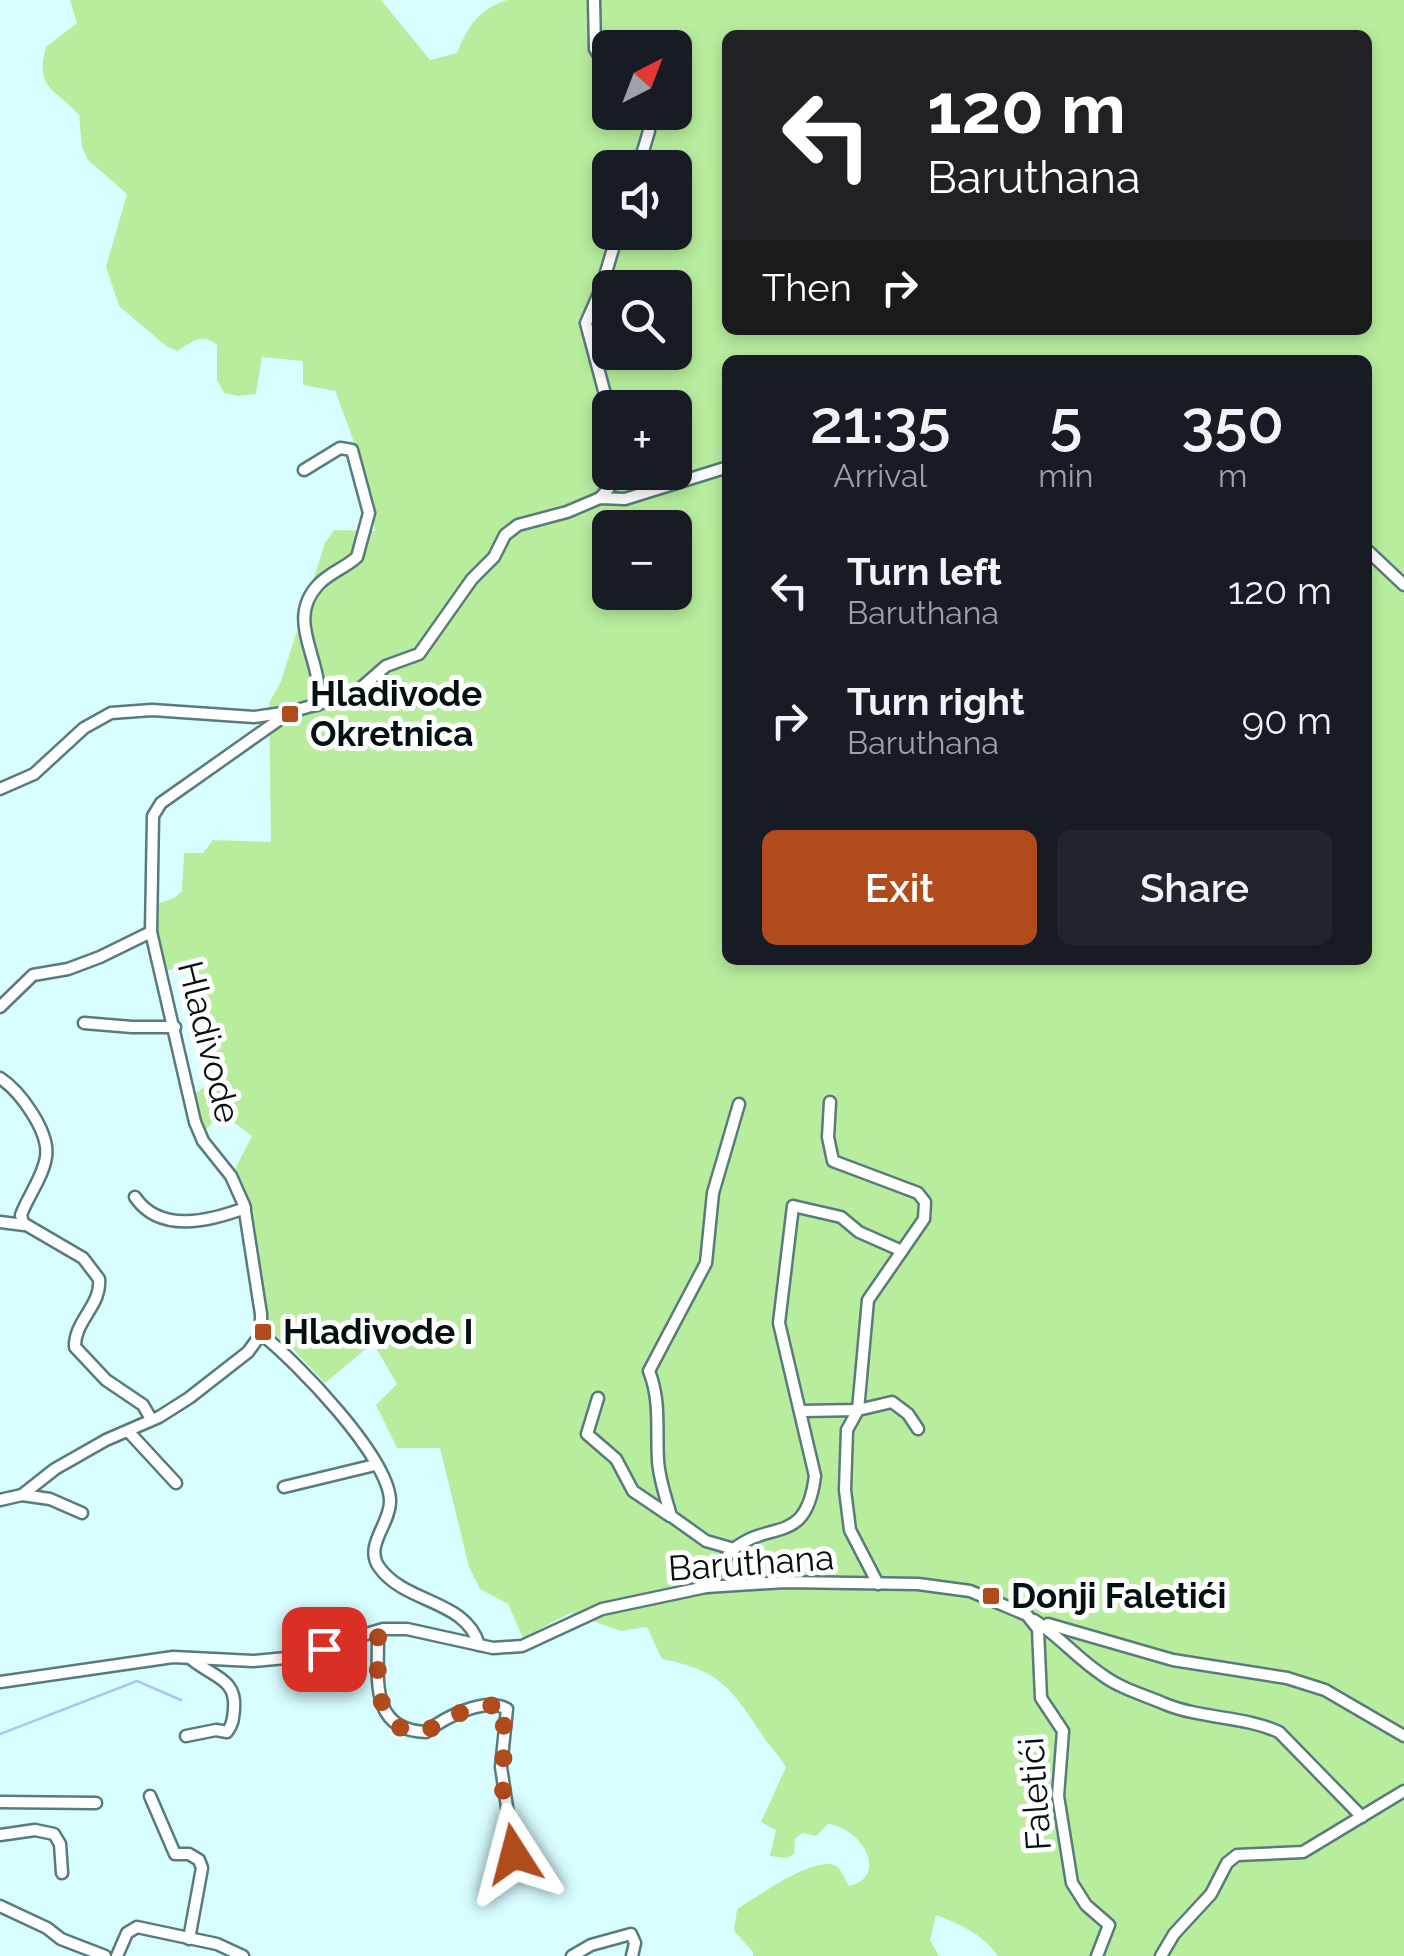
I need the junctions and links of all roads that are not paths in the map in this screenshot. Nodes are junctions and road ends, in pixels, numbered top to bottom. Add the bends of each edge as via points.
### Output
1 (594, 0) edge
2 (595, 30) edge
3 (613, 250) edge
4 (604, 390) edge
5 (722, 469) edge
6 (304, 470) dead end
7 (607, 490) edge
8 (600, 498) junction
9 (1372, 555) edge
10 (1404, 585) edge
11 (316, 705) junction
12 (290, 712) junction
13 (0, 789) edge
14 (151, 932) junction
15 (0, 1007) edge
16 (84, 1022) dead end
17 (175, 1027) junction
18 (0, 1078) edge
19 (830, 1102) dead end
20 (739, 1104) dead end
21 (135, 1198) dead end
22 (244, 1208) junction
23 (0, 1222) edge
24 (24, 1225) junction
25 (902, 1251) junction
26 (261, 1334) junction
27 (598, 1398) dead end
28 (802, 1410) junction
29 (858, 1410) junction
30 (151, 1419) junction
31 (918, 1429) dead end
32 (128, 1431) junction
33 (374, 1463) junction
34 (176, 1483) dead end
35 (284, 1487) dead end
36 (22, 1495) junction
37 (0, 1500) edge
38 (82, 1513) dead end
39 (671, 1516) junction
40 (734, 1549) junction
41 (878, 1584) junction
42 (706, 1588) junction
43 (1033, 1620) junction
44 (378, 1630) junction
45 (478, 1645) junction
46 (190, 1658) junction
47 (0, 1682) edge
48 (186, 1736) dead end
49 (1404, 1736) edge
50 (1404, 1791) edge
51 (150, 1796) dead end
52 (0, 1802) edge
53 (96, 1803) dead end
54 (1362, 1817) junction
55 (0, 1835) edge
56 (514, 1854) dead end
57 (62, 1873) dead end
58 (0, 1906) edge
59 (188, 1939) junction
60 (105, 1956) edge
61 (118, 1956) edge
62 (243, 1956) edge
63 (572, 1956) edge
64 (632, 1956) edge
65 (1098, 1956) edge
66 (1160, 1956) edge

1 - 2 street
3 - 4 street via 586,323
5 - 8 street, Hladivode via 625,499
6 - 11 street via 340,448 352,450 369,513 357,558 318,584 304,613 319,679
7 - 8 street
8 - 11 street, Hladivode via 512,529 419,654 386,666 354,694
9 - 10 street
11 - 12 street, Hladivode
12 - 13 street via 111,713 84,728 34,774
12 - 14 street, Hladivode via 156,808
14 - 15 street, Hladivode via 100,958 33,976
14 - 17 street, Hladivode
16 - 17 street
17 - 22 street, Hladivode via 195,1122
18 - 24 street via 24,1100 46,1148 21,1215
19 - 25 street via 833,1161 923,1196 924,1219
20 - 39 street via 714,1193 706,1263 649,1372
21 - 22 street via 161,1218 194,1222
22 - 26 street, Hladivode
23 - 24 street
24 - 30 street via 94,1270 100,1289 75,1347 106,1380 144,1405
25 - 28 street via 842,1217 793,1206 778,1323
25 - 29 street via 868,1300
26 - 30 street via 216,1380
26 - 33 street via 302,1370
27 - 39 street via 587,1434 616,1459 633,1491
28 - 29 street
28 - 40 street via 815,1476 812,1496 789,1528
29 - 31 street via 892,1402
29 - 41 street via 847,1430 845,1490 850,1530
30 - 32 street
32 - 34 street
32 - 36 street via 54,1469
33 - 35 street
33 - 45 street via 390,1500 374,1558 414,1594 466,1620
36 - 37 street
36 - 38 street
39 - 40 street via 706,1542
40 - 42 street
41 - 42 street, Baruthana
41 - 43 street, Baruthana via 970,1591
42 - 45 street, Baruthana via 602,1609 522,1646
43 - 49 street via 1174,1660 1287,1678 1324,1690
43 - 54 street via 1114,1682 1206,1718 1279,1732
43 - 65 street, Faletići via 1042,1698 1063,1731 1058,1796 1072,1883 1109,1924
44 - 45 street, Baruthana via 406,1629
44 - 46 street, Baruthana via 286,1658
44 - 56 street via 382,1702 390,1722 426,1732 451,1716 504,1706 503,1795
46 - 47 street, Baruthana
46 - 48 street via 230,1685 236,1697 227,1732
50 - 54 street
51 - 59 street via 175,1854 190,1854 202,1868
52 - 53 street
54 - 66 street via 1303,1852 1237,1855
55 - 57 street via 54,1834
58 - 60 street
59 - 61 street via 132,1928
59 - 62 street
63 - 64 street via 630,1934

